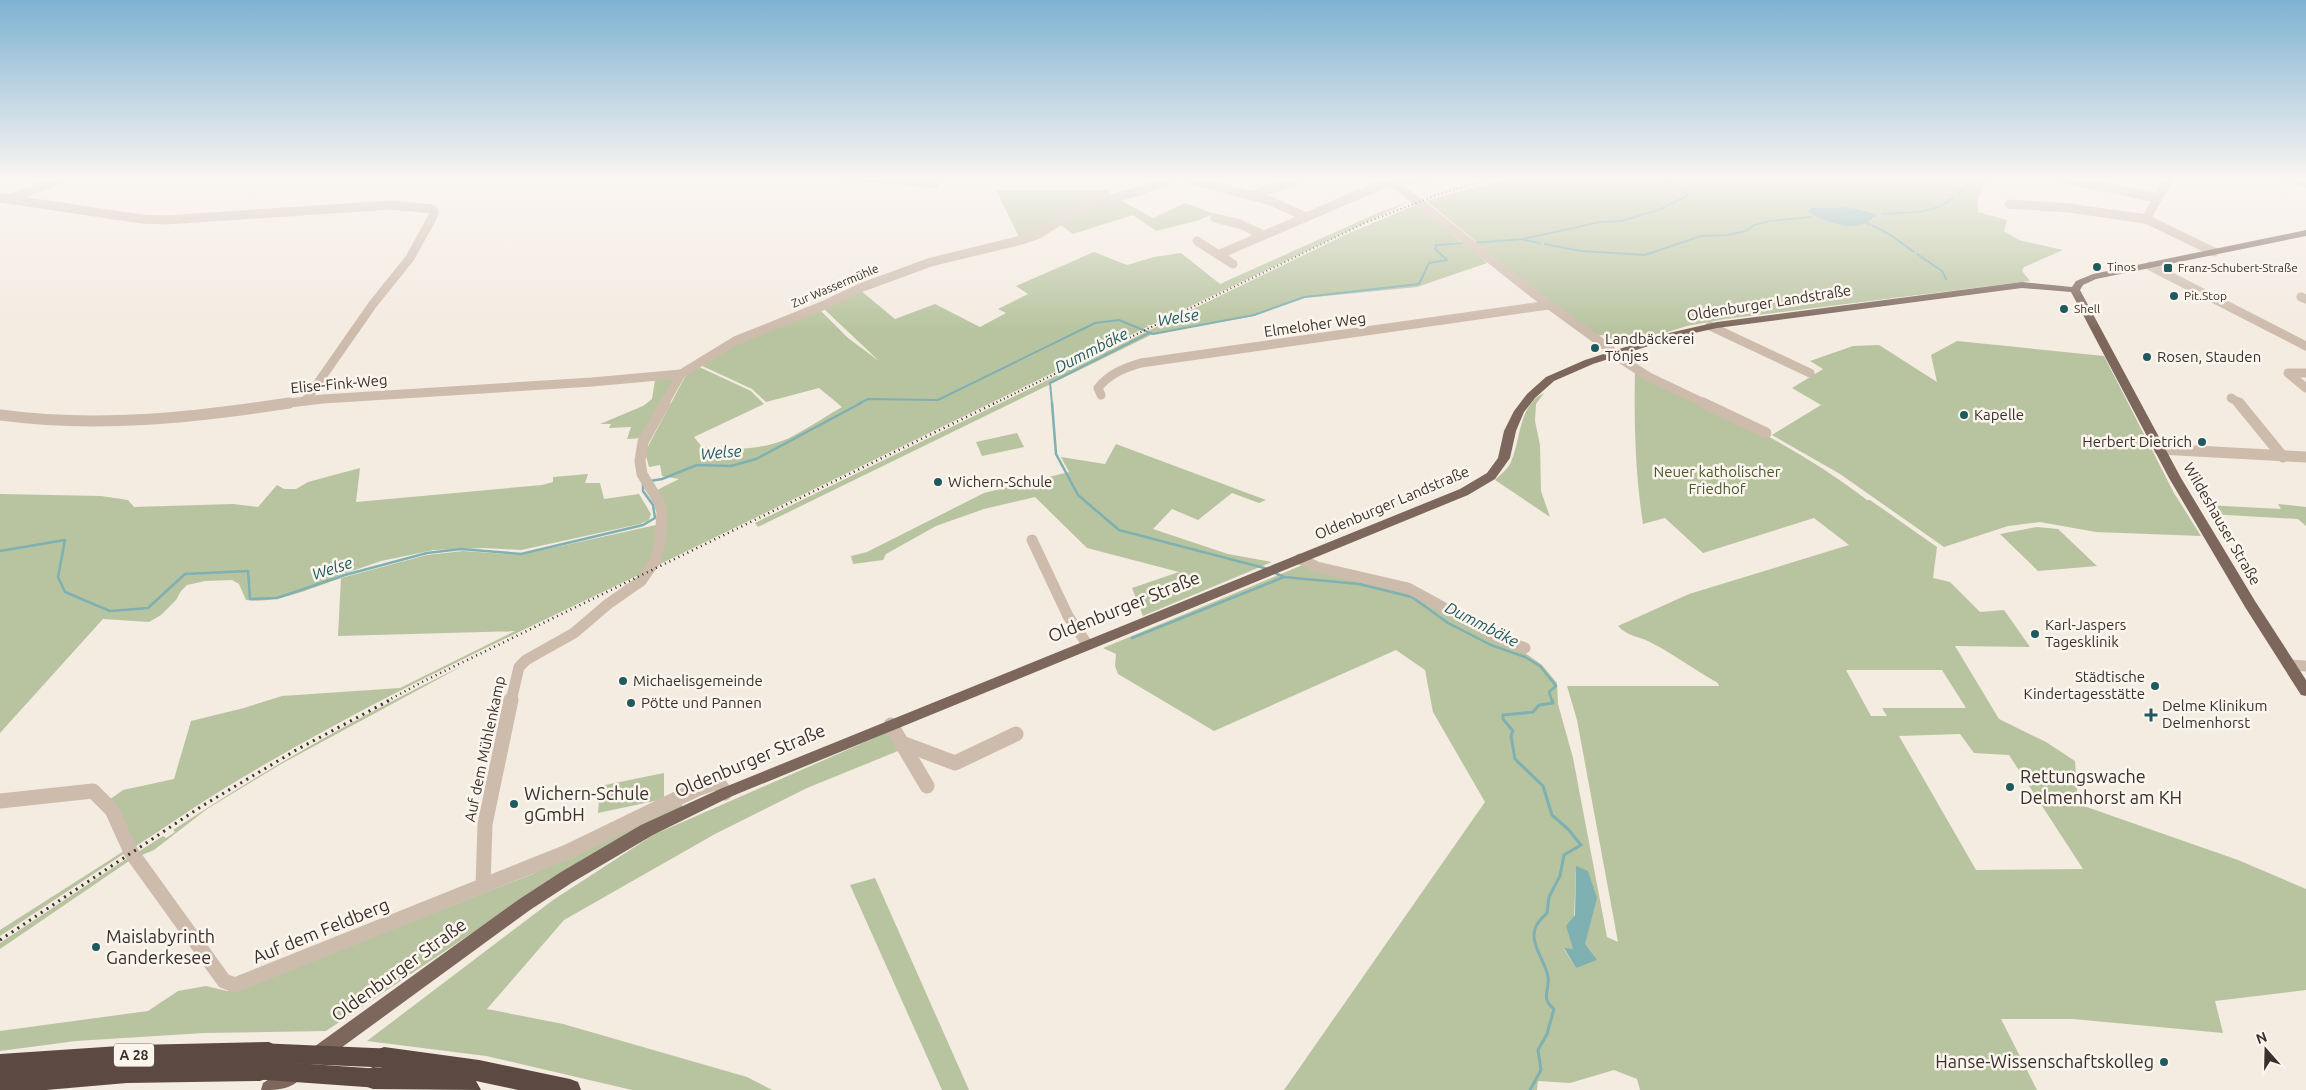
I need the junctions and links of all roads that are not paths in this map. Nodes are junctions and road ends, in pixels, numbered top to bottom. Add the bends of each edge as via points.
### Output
1 (426, 229) edge
2 (1047, 229) edge
3 (1249, 229) edge
4 (1279, 229) edge
5 (1450, 229) edge
6 (2166, 229) edge
7 (2306, 233) edge
8 (1263, 236) junction
9 (1197, 241) dead end
10 (2214, 252) junction
11 (1218, 255) junction
12 (1233, 264) dead end
13 (2150, 266) junction
14 (2076, 287) junction
15 (1549, 305) junction
16 (1710, 326) junction
17 (2306, 346) edge
18 (1613, 354) junction
19 (1810, 373) dead end
20 (2306, 373) edge
21 (682, 374) junction
22 (2306, 388) edge
23 (1101, 394) dead end
24 (2231, 398) dead end
25 (306, 400) junction
26 (0, 415) edge
27 (1766, 433) dead end
28 (2159, 449) junction
29 (2283, 457) junction
30 (2306, 457) edge
31 (1032, 540) dead end
32 (1300, 559) junction
33 (1274, 569) joint
34 (1087, 644) junction
35 (1525, 648) dead end
36 (2289, 665) junction
37 (2306, 666) edge
38 (2306, 691) edge
39 (891, 725) junction
40 (1016, 734) dead end
41 (902, 743) junction
42 (927, 786) dead end
43 (725, 792) junction
44 (0, 801) edge
45 (483, 886) junction
46 (0, 1065) edge
47 (266, 1071) edge
48 (0, 1083) edge
49 (470, 1090) edge
50 (570, 1090) edge

1 - 25 street via 410,258 373,304
2 - 21 street, Zur Wassermühle via 1022,240 931,262 860,288 735,341
3 - 8 street
4 - 8 street
5 - 15 street
6 - 10 street
7 - 10 main road
8 - 11 street
9 - 11 street
10 - 13 main road
11 - 12 street
13 - 14 main road via 2093,278
13 - 17 street
14 - 16 main road, Oldenburger Landstraße via 2032,284
14 - 28 main road, Wildeshauser Straße
15 - 18 street
15 - 23 street, Elmeloher Weg via 1141,363 1106,379 1098,388
16 - 18 main road, Oldenburger Landstraße
16 - 19 street
18 - 27 street via 1649,377
18 - 32 main road, Oldenburger Landstraße via 1561,373 1537,389 1519,411 1499,467 1481,483
20 - 22 street via 2288,373
21 - 25 street, Elise-Fink-Weg via 585,384
21 - 45 street, Auf dem Mühlenkamp via 642,442 642,474 659,502 662,523 655,561 641,581 583,626 519,667 496,761 485,824
24 - 29 street via 2241,404
25 - 26 street, Elise-Fink-Weg via 229,412 87,422
28 - 29 street
28 - 36 main road, Wildeshauser Straße
29 - 30 street
31 - 34 street via 1068,616
32 - 33 main road, Oldenburger Landstraße
32 - 35 street via 1317,567 1408,588 1501,639
33 - 34 main road, Oldenburger Straße
34 - 39 main road, Oldenburger Straße
36 - 37 street
36 - 38 main road, Wildeshauser Straße
39 - 41 street
39 - 43 main road, Oldenburger Straße
40 - 41 street via 954,763
41 - 42 street
43 - 45 street, Auf dem Feldberg via 718,782 697,789 576,848
43 - 47 main road, Oldenburger Straße via 639,835
44 - 45 street, Auf dem Feldberg via 93,791 112,810 131,852 224,980 235,985
46 - 47 highway, A 28 via 204,1052
47 - 48 highway, A 28 via 127,1072
47 - 49 highway, A 28, bridge via 373,1078
47 - 50 highway, A 28, bridge via 384,1058 479,1071

